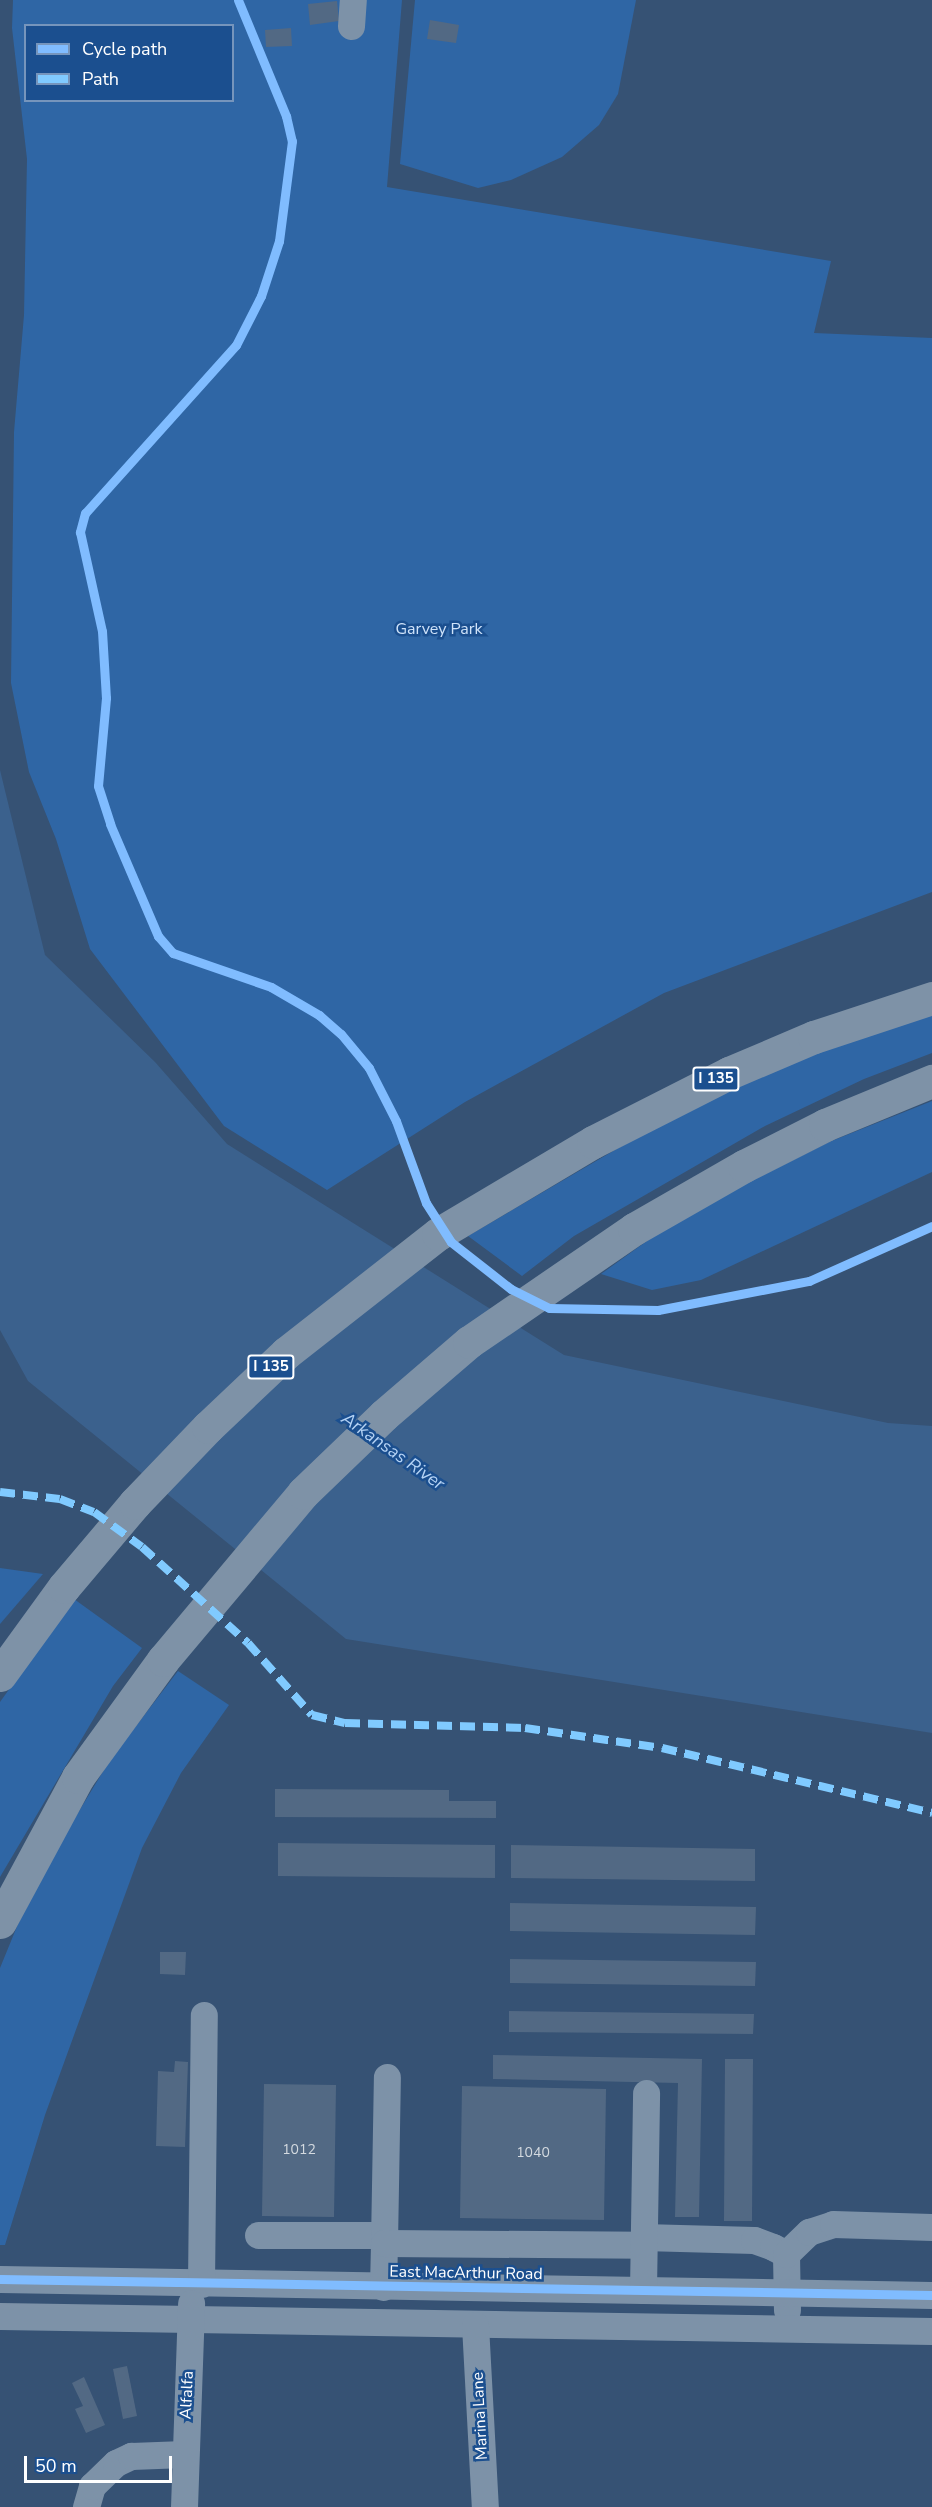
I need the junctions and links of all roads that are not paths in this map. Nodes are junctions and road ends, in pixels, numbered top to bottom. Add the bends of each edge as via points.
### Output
1 (932, 998) edge
2 (932, 1081) edge
3 (0, 1675) edge
4 (0, 1922) edge
5 (204, 2015) dead end
6 (387, 2077) dead end
7 (646, 2092) dead end
8 (932, 2227) edge
9 (258, 2235) dead end
10 (384, 2239) junction
11 (643, 2241) junction
12 (786, 2254) junction
13 (0, 2279) edge
14 (196, 2284) junction
15 (383, 2287) junction
16 (643, 2290) junction
17 (788, 2292) junction
18 (932, 2295) edge
19 (0, 2316) edge
20 (191, 2320) junction
21 (475, 2325) junction
22 (786, 2329) junction
23 (932, 2331) edge
24 (184, 2454) junction
25 (86, 2507) edge
26 (184, 2507) edge
27 (485, 2507) edge

1 - 3 highway, I 135 via 814,1037 729,1073 593,1142 438,1234 286,1353 143,1494 64,1587
2 - 4 highway via 825,1125 744,1166 583,1260 469,1342 384,1415 303,1493 163,1660 78,1777
5 - 14 street, Alfalfa
6 - 10 street
7 - 11 street
8 - 12 street via 833,2224 809,2232
9 - 10 street
10 - 11 street
10 - 15 street
11 - 12 street via 754,2240
11 - 16 street
12 - 17 street
13 - 14 street, East MacArthur Road
14 - 15 street, East MacArthur Road
14 - 20 street, Alfalfa
15 - 16 street, East MacArthur Road
16 - 17 street, East MacArthur Road
17 - 18 street, East MacArthur Road
17 - 22 street
19 - 20 street
20 - 21 street
20 - 24 street, Alfalfa
21 - 22 street
21 - 27 street, Marina Lane
22 - 23 street
24 - 25 street via 131,2456 116,2463 92,2486
24 - 26 street, Alfalfa

